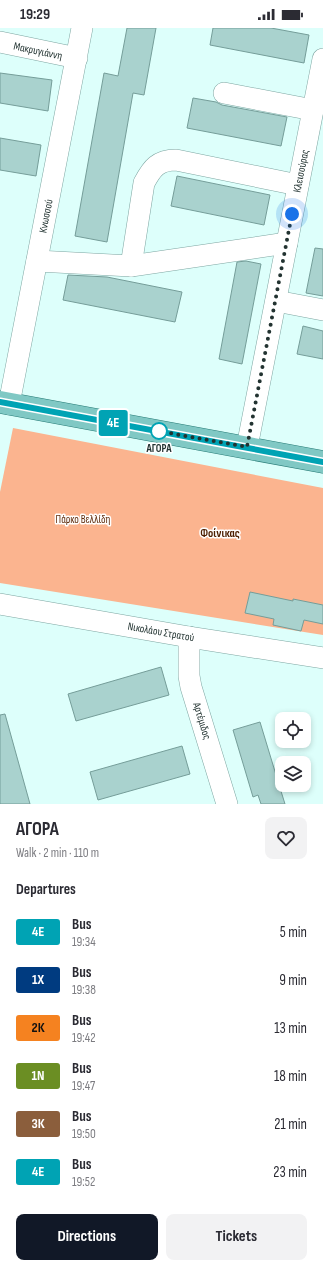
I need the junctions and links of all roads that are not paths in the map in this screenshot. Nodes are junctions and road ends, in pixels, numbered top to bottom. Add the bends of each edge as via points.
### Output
1 (82, 28) edge
2 (6, 38) edge
3 (77, 58) junction
4 (323, 60) edge
5 (224, 93) dead end
6 (313, 110) junction
7 (298, 185) junction
8 (287, 243) junction
9 (37, 261) junction
10 (130, 266) junction
11 (276, 301) junction
12 (323, 310) edge
13 (5, 403) edge
14 (247, 447) junction
15 (323, 462) edge
16 (0, 604) edge
17 (189, 637) junction
18 (323, 658) edge
19 (227, 804) edge

1 - 3 street, Κνωσσού
2 - 3 street, Μακρυγιάννη
3 - 9 street, Κνωσσού
4 - 6 street, Κλεισούρας
5 - 6 street
6 - 7 street, Κλεισούρας
7 - 8 street, Κλεισούρας
7 - 10 street via 176,160 158,164 144,183
8 - 10 street
8 - 11 street, Κλεισούρας
9 - 10 street
9 - 13 street, Κνωσσού
11 - 12 street
11 - 14 street, Κλεισούρας
13 - 14 main road
14 - 15 main road
16 - 17 street, Νικολάου Στρατού
17 - 18 street, Νικολάου Στρατού
17 - 19 street, Αρτέμιδος via 189,676

